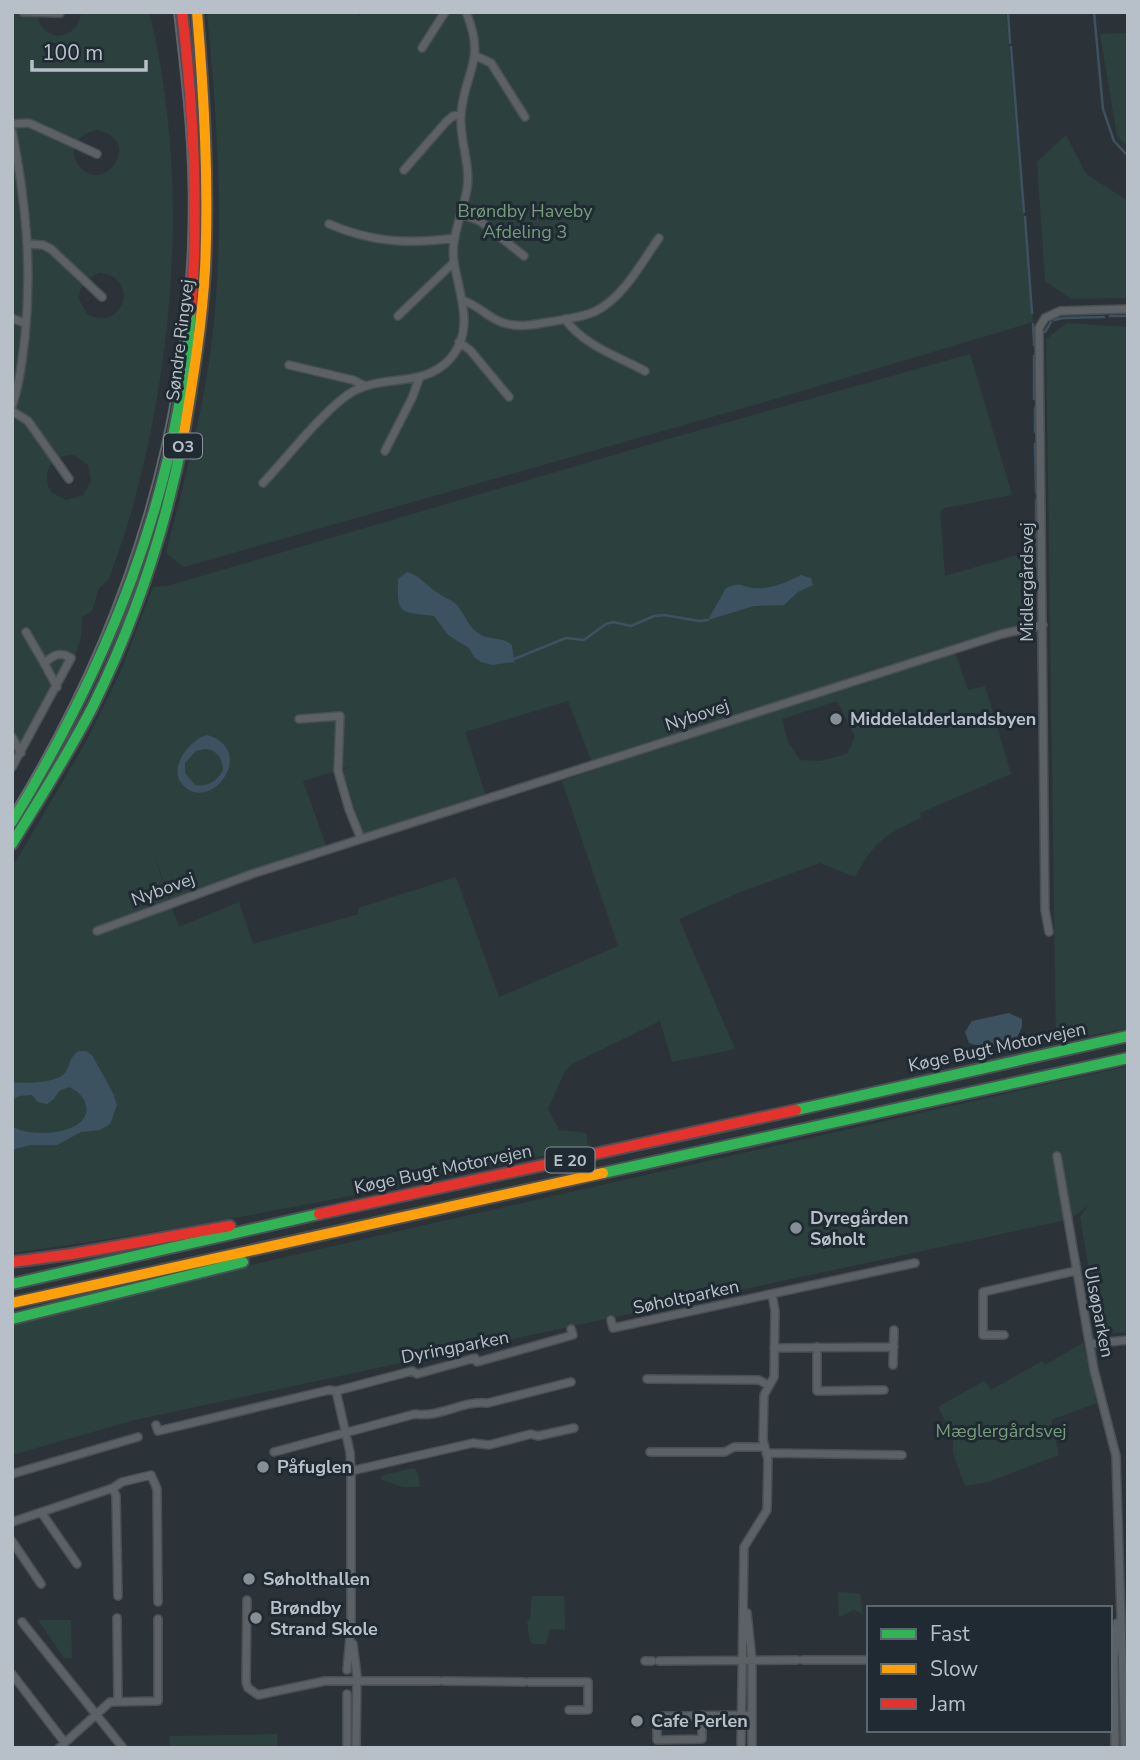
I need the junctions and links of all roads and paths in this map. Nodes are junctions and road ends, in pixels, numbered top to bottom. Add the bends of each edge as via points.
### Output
1 (23, 12) edge
2 (182, 12) edge
3 (197, 12) edge
4 (445, 12) edge
5 (466, 12) edge
6 (60, 13) edge
7 (422, 48) dead end
8 (476, 56) junction
9 (461, 115) junction
10 (525, 117) dead end
11 (12, 124) edge
12 (12, 131) edge
13 (14, 153) edge
14 (97, 154) dead end
15 (404, 170) dead end
16 (461, 214) junction
17 (329, 224) dead end
18 (456, 238) junction
19 (659, 239) dead end
20 (29, 244) junction
21 (524, 256) dead end
22 (454, 262) junction
23 (102, 298) dead end
24 (464, 302) junction
25 (1128, 309) edge
26 (398, 316) dead end
27 (12, 318) edge
28 (565, 319) junction
29 (26, 324) junction
30 (459, 342) junction
31 (289, 365) dead end
32 (645, 371) dead end
33 (419, 379) junction
34 (365, 386) junction
35 (509, 397) dead end
36 (12, 408) edge
37 (385, 451) dead end
38 (69, 479) dead end
39 (263, 484) dead end
40 (1043, 625) junction
41 (26, 632) dead end
42 (44, 663) junction
43 (57, 687) junction
44 (299, 719) dead end
45 (12, 737) edge
46 (21, 753) junction
47 (12, 767) edge
48 (12, 822) edge
49 (361, 839) junction
50 (12, 844) edge
51 (96, 931) dead end
52 (1049, 932) dead end
53 (1128, 1036) edge
54 (1128, 1058) edge
55 (1057, 1156) dead end
56 (389, 1198) junction
57 (426, 1214) junction
58 (12, 1262) edge
59 (915, 1263) dead end
60 (1075, 1270) junction
61 (12, 1284) edge
62 (772, 1294) junction
63 (12, 1303) edge
64 (12, 1320) edge
65 (611, 1320) dead end
66 (571, 1329) dead end
67 (894, 1330) dead end
68 (1004, 1335) dead end
69 (1128, 1340) edge
70 (1090, 1344) junction
71 (817, 1347) junction
72 (894, 1347) junction
73 (774, 1348) junction
74 (893, 1365) dead end
75 (647, 1379) dead end
76 (571, 1382) dead end
77 (768, 1385) junction
78 (884, 1390) dead end
79 (336, 1391) junction
80 (156, 1425) dead end
81 (574, 1428) dead end
82 (346, 1432) junction
83 (138, 1437) dead end
84 (766, 1450) junction
85 (274, 1452) dead end
86 (650, 1452) dead end
87 (902, 1455) dead end
88 (351, 1471) junction
89 (12, 1474) edge
90 (113, 1488) junction
91 (1118, 1511) junction
92 (1128, 1511) edge
93 (41, 1512) junction
94 (12, 1522) edge
95 (750, 1539) junction
96 (759, 1539) dead end
97 (12, 1541) edge
98 (76, 1564) dead end
99 (41, 1584) dead end
100 (745, 1588) junction
101 (118, 1596) dead end
102 (1119, 1599) junction
103 (247, 1600) dead end
104 (158, 1602) dead end
105 (117, 1618) dead end
106 (158, 1619) dead end
107 (22, 1622) dead end
108 (351, 1626) junction
109 (741, 1659) junction
110 (1112, 1659) edge
111 (1126, 1659) edge
112 (752, 1660) junction
113 (864, 1660) dead end
114 (652, 1661) dead end
115 (347, 1670) dead end
116 (12, 1674) edge
117 (356, 1681) junction
118 (347, 1694) dead end
119 (118, 1701) junction
120 (569, 1710) dead end
121 (741, 1715) junction
122 (751, 1715) junction
123 (1114, 1715) junction
124 (1126, 1715) edge
125 (95, 1716) junction
126 (702, 1716) junction
127 (66, 1745) edge
128 (123, 1748) edge
129 (347, 1748) edge
130 (356, 1748) edge
131 (741, 1748) edge
132 (752, 1748) edge
133 (1115, 1748) edge
134 (1125, 1748) edge

1 - 6 street
2 - 48 main road, Søndre Ringvej / O3 via 197,207 185,363 172,436 142,553 110,637 54,752
3 - 50 main road, Søndre Ringvej / O3 via 209,153 207,268 183,442 149,568 121,643 58,769
4 - 7 street
5 - 8 street
8 - 9 street
8 - 10 street via 491,62
9 - 15 street via 446,121
9 - 16 street via 468,170
11 - 14 street via 29,123
12 - 13 street
13 - 20 street
16 - 18 street
16 - 21 street via 480,221
17 - 18 street via 379,240
18 - 22 street
19 - 28 street via 608,304
20 - 23 street via 51,249
20 - 29 street
22 - 24 street
22 - 26 street
24 - 28 street via 517,326
24 - 30 street
25 - 40 street, Midlergårdsvej via 1060,311 1041,321
27 - 29 street
28 - 32 street via 582,338
29 - 36 street
30 - 33 street via 453,356
30 - 35 street
31 - 34 street
33 - 34 street
33 - 37 street
34 - 39 street via 338,402
36 - 38 street via 28,421
40 - 49 street, Nybovej via 1002,634
40 - 52 street, Midlergårdsvej via 1045,910
41 - 42 street
42 - 43 street
42 - 43 street via 58,654 71,658
43 - 46 street
44 - 49 street via 340,716 338,771
45 - 46 street
46 - 47 street
49 - 51 street, Nybovej
53 - 56 main road, Køge Bugt Motorvejen / E 20
54 - 57 main road, E 20
55 - 60 street, Ulsøparken
56 - 58 main road
56 - 61 main road, Køge Bugt Motorvejen / E 20
57 - 63 main road, E 20
57 - 64 main road via 414,1221
59 - 62 street, Søholtparken
60 - 68 street via 983,1292 983,1335
60 - 70 street, Ulsøparken
62 - 65 street, Søholtparken via 613,1328
62 - 73 street
66 - 79 street, Dyringparken via 573,1335 477,1362 417,1374 412,1371
67 - 72 street
69 - 70 street
70 - 91 street, Ulsøparken via 1116,1457
71 - 72 street
71 - 73 street
71 - 78 street via 817,1391
72 - 74 street
73 - 77 street via 774,1377
75 - 77 street via 759,1380
76 - 82 street
77 - 84 street via 764,1395
79 - 80 street, Dyringparken via 158,1432
79 - 82 street
81 - 88 street via 489,1445 473,1443
82 - 85 street
82 - 88 street
83 - 89 street
84 - 86 street via 734,1447 724,1452
84 - 87 street
84 - 95 street via 767,1510
88 - 108 street
90 - 93 street
90 - 101 street
90 - 104 street via 151,1475 157,1489
91 - 92 street
91 - 102 street, Ulsøparken
93 - 94 street
93 - 98 street
95 - 96 street
95 - 100 street via 744,1547
97 - 99 street
100 - 109 street
100 - 112 street
102 - 110 street, Ulsøparken
102 - 111 street, Ulsøparken
103 - 117 street via 246,1682 252,1692 258,1695 325,1681
105 - 119 street
106 - 119 street via 158,1701
107 - 125 street
108 - 115 street
108 - 117 street
109 - 112 street
109 - 114 street
109 - 121 street
110 - 111 street
110 - 123 street, Ulsøparken
111 - 124 street, Ulsøparken
112 - 113 street
112 - 122 street
116 - 127 street
117 - 120 street via 588,1682 588,1710
117 - 130 street
118 - 129 street
119 - 125 street via 110,1702
121 - 122 street
121 - 126 street
121 - 131 street
122 - 132 street
123 - 124 street
123 - 133 street, Ulsøparken
124 - 134 street, Ulsøparken
125 - 127 street
125 - 128 street
126 - 126 street via 702,1740 657,1740 657,1716

